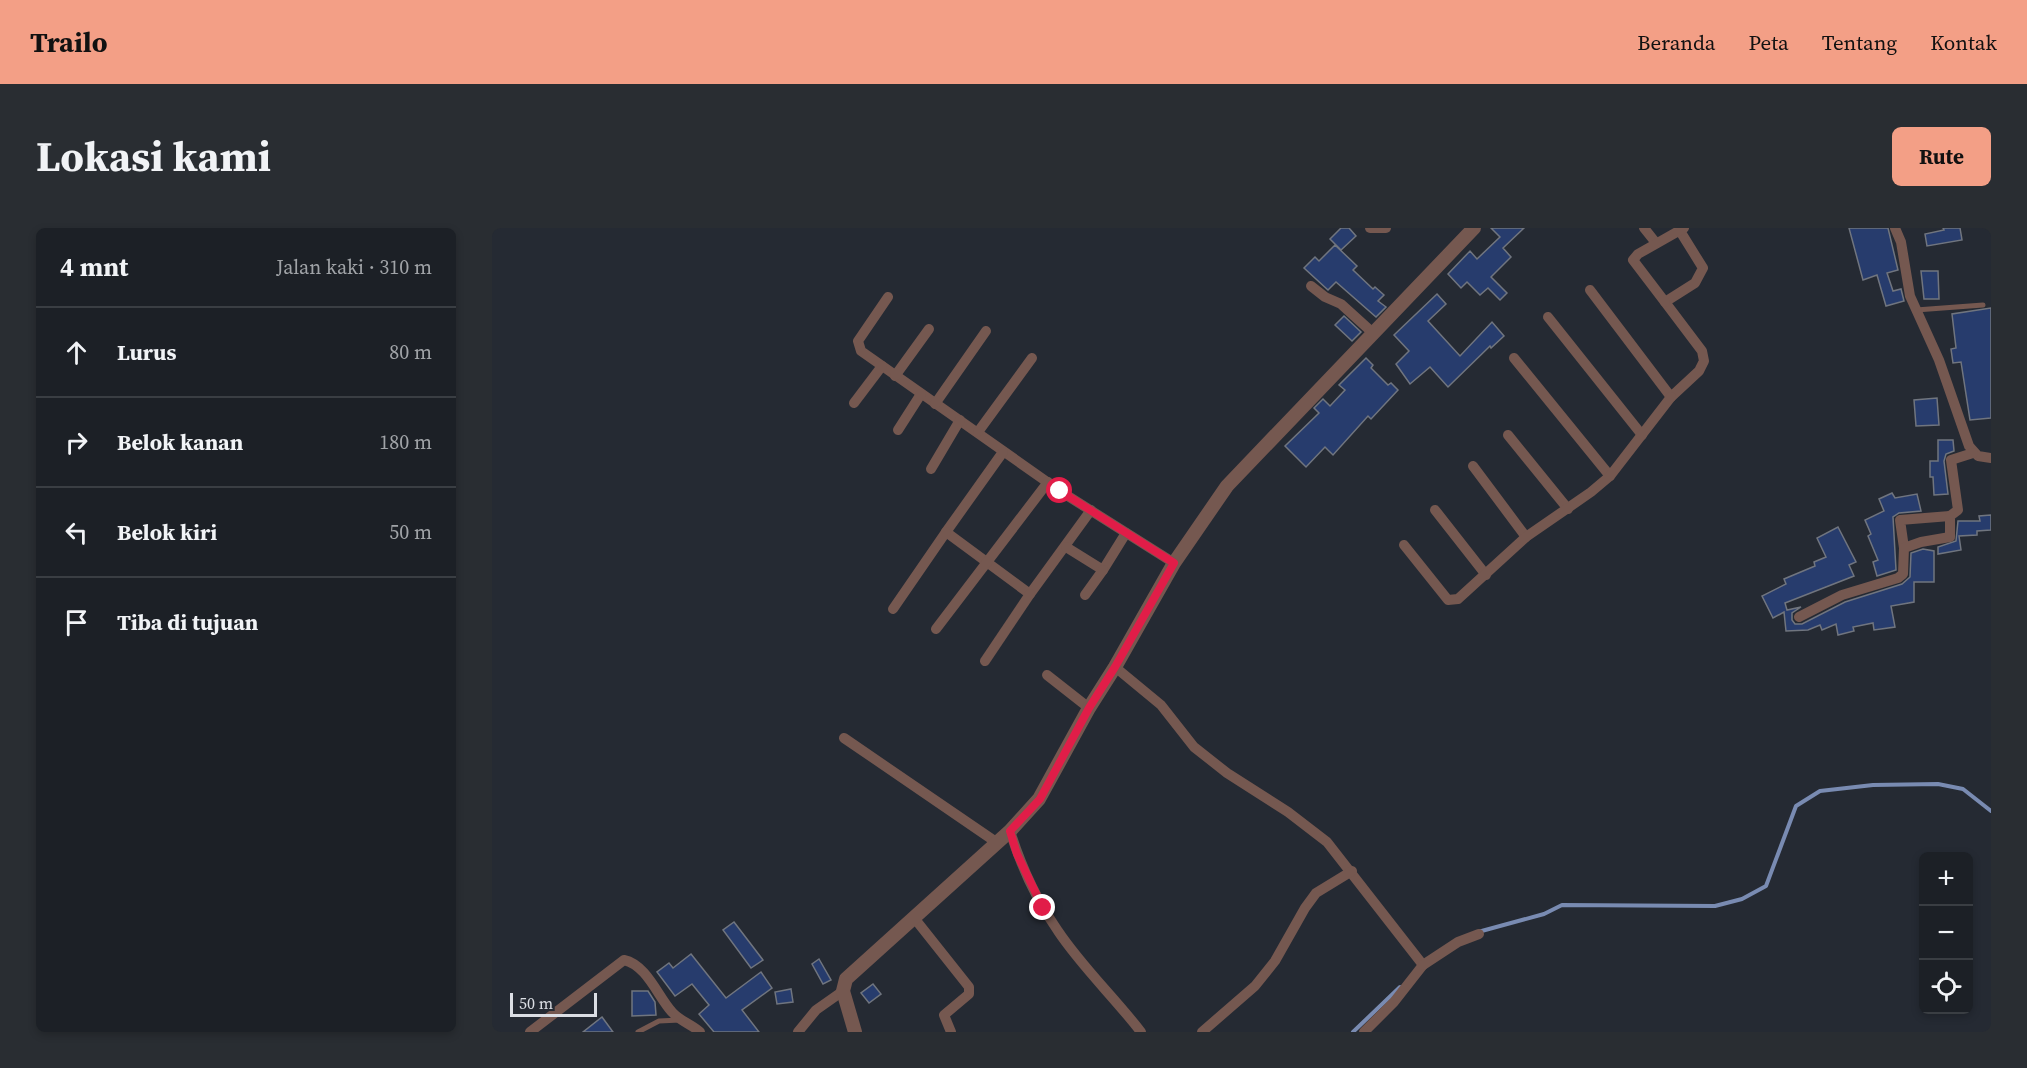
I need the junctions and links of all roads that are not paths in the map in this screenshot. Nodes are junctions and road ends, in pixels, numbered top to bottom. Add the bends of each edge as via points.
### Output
1 (1370, 228) edge
2 (1386, 228) edge
3 (1474, 228) edge
4 (1644, 228) edge
5 (1895, 228) edge
6 (1682, 230) edge
7 (1656, 243) junction
8 (1311, 286) dead end
9 (1590, 290) dead end
10 (888, 297) dead end
11 (1665, 302) junction
12 (1983, 305) dead end
13 (1916, 310) junction
14 (1548, 316) dead end
15 (929, 329) dead end
16 (986, 332) dead end
17 (1373, 333) junction
18 (1032, 358) dead end
19 (1514, 358) dead end
20 (882, 366) junction
21 (895, 376) junction
22 (921, 394) junction
23 (1671, 398) junction
24 (854, 403) dead end
25 (935, 404) junction
26 (960, 420) junction
27 (898, 430) dead end
28 (978, 432) junction
29 (1508, 435) dead end
30 (1642, 435) junction
31 (1003, 452) junction
32 (1973, 453) junction
33 (1991, 458) edge
34 (1473, 466) dead end
35 (931, 469) dead end
36 (1610, 476) junction
37 (1048, 482) junction
38 (1568, 509) junction
39 (1091, 510) junction
40 (1435, 510) dead end
41 (1950, 516) junction
42 (946, 532) junction
43 (1126, 533) junction
44 (1526, 537) junction
45 (1404, 545) dead end
46 (1066, 547) junction
47 (1904, 548) junction
48 (986, 563) junction
49 (1174, 563) junction
50 (1103, 570) junction
51 (1486, 575) junction
52 (1030, 594) junction
53 (1085, 596) dead end
54 (893, 609) dead end
55 (1799, 617) dead end
56 (936, 629) dead end
57 (985, 661) dead end
58 (1115, 667) junction
59 (1047, 675) dead end
60 (1089, 708) junction
61 (844, 738) dead end
62 (1010, 831) junction
63 (996, 842) junction
64 (1352, 871) junction
65 (915, 919) junction
66 (1479, 934) dead end
67 (1423, 965) junction
68 (843, 991) junction
69 (681, 1020) junction
70 (530, 1032) edge
71 (638, 1032) edge
72 (700, 1032) edge
73 (798, 1032) edge
74 (855, 1032) edge
75 (951, 1032) edge
76 (1141, 1032) edge
77 (1202, 1032) edge
78 (1364, 1032) edge

1 - 2 street
3 - 17 street
4 - 7 street
5 - 13 street via 1901,242 1906,284
6 - 7 street
6 - 11 street via 1703,268 1695,283
7 - 11 street via 1633,260
8 - 17 street via 1341,304
9 - 23 street
10 - 20 street via 858,341 861,351
11 - 23 street via 1704,355 1699,371
12 - 13 lane
13 - 32 street
14 - 30 street
15 - 21 street
16 - 25 street
17 - 49 street via 1227,486
18 - 28 street
19 - 36 street
20 - 21 street
20 - 24 street
21 - 22 street
22 - 25 street
22 - 27 street
23 - 30 street
25 - 26 street
26 - 28 street
26 - 35 street
28 - 31 street
29 - 38 street
30 - 36 street
31 - 37 street
31 - 42 street
32 - 33 street
32 - 41 street via 1951,460 1958,510
34 - 44 street
36 - 38 street
37 - 39 street
37 - 48 street
38 - 44 street
39 - 43 street
39 - 46 street
40 - 51 street
41 - 47 street via 1949,538
41 - 47 street via 1900,520
42 - 48 street
42 - 54 street
43 - 49 street
43 - 50 street
44 - 51 street
45 - 51 street via 1448,600 1458,599
46 - 50 street
46 - 52 street
47 - 55 street via 1903,574 1898,578 1842,596
48 - 52 street
48 - 56 street
49 - 58 street
50 - 53 street
52 - 57 street
58 - 60 street
58 - 64 street via 1161,705 1194,747 1316,832
59 - 60 street
60 - 62 street via 1040,799
61 - 63 street
62 - 63 street
62 - 76 street via 1017,854 1059,933
63 - 65 street
64 - 67 street
64 - 77 street via 1316,893 1255,986
65 - 68 street via 854,971
65 - 75 street via 969,987 969,994 944,1015
66 - 67 street via 1458,942
67 - 78 street
68 - 73 street via 816,1010
68 - 74 street
69 - 70 street via 638,968 624,960
69 - 71 lane via 659,1022
69 - 72 street

